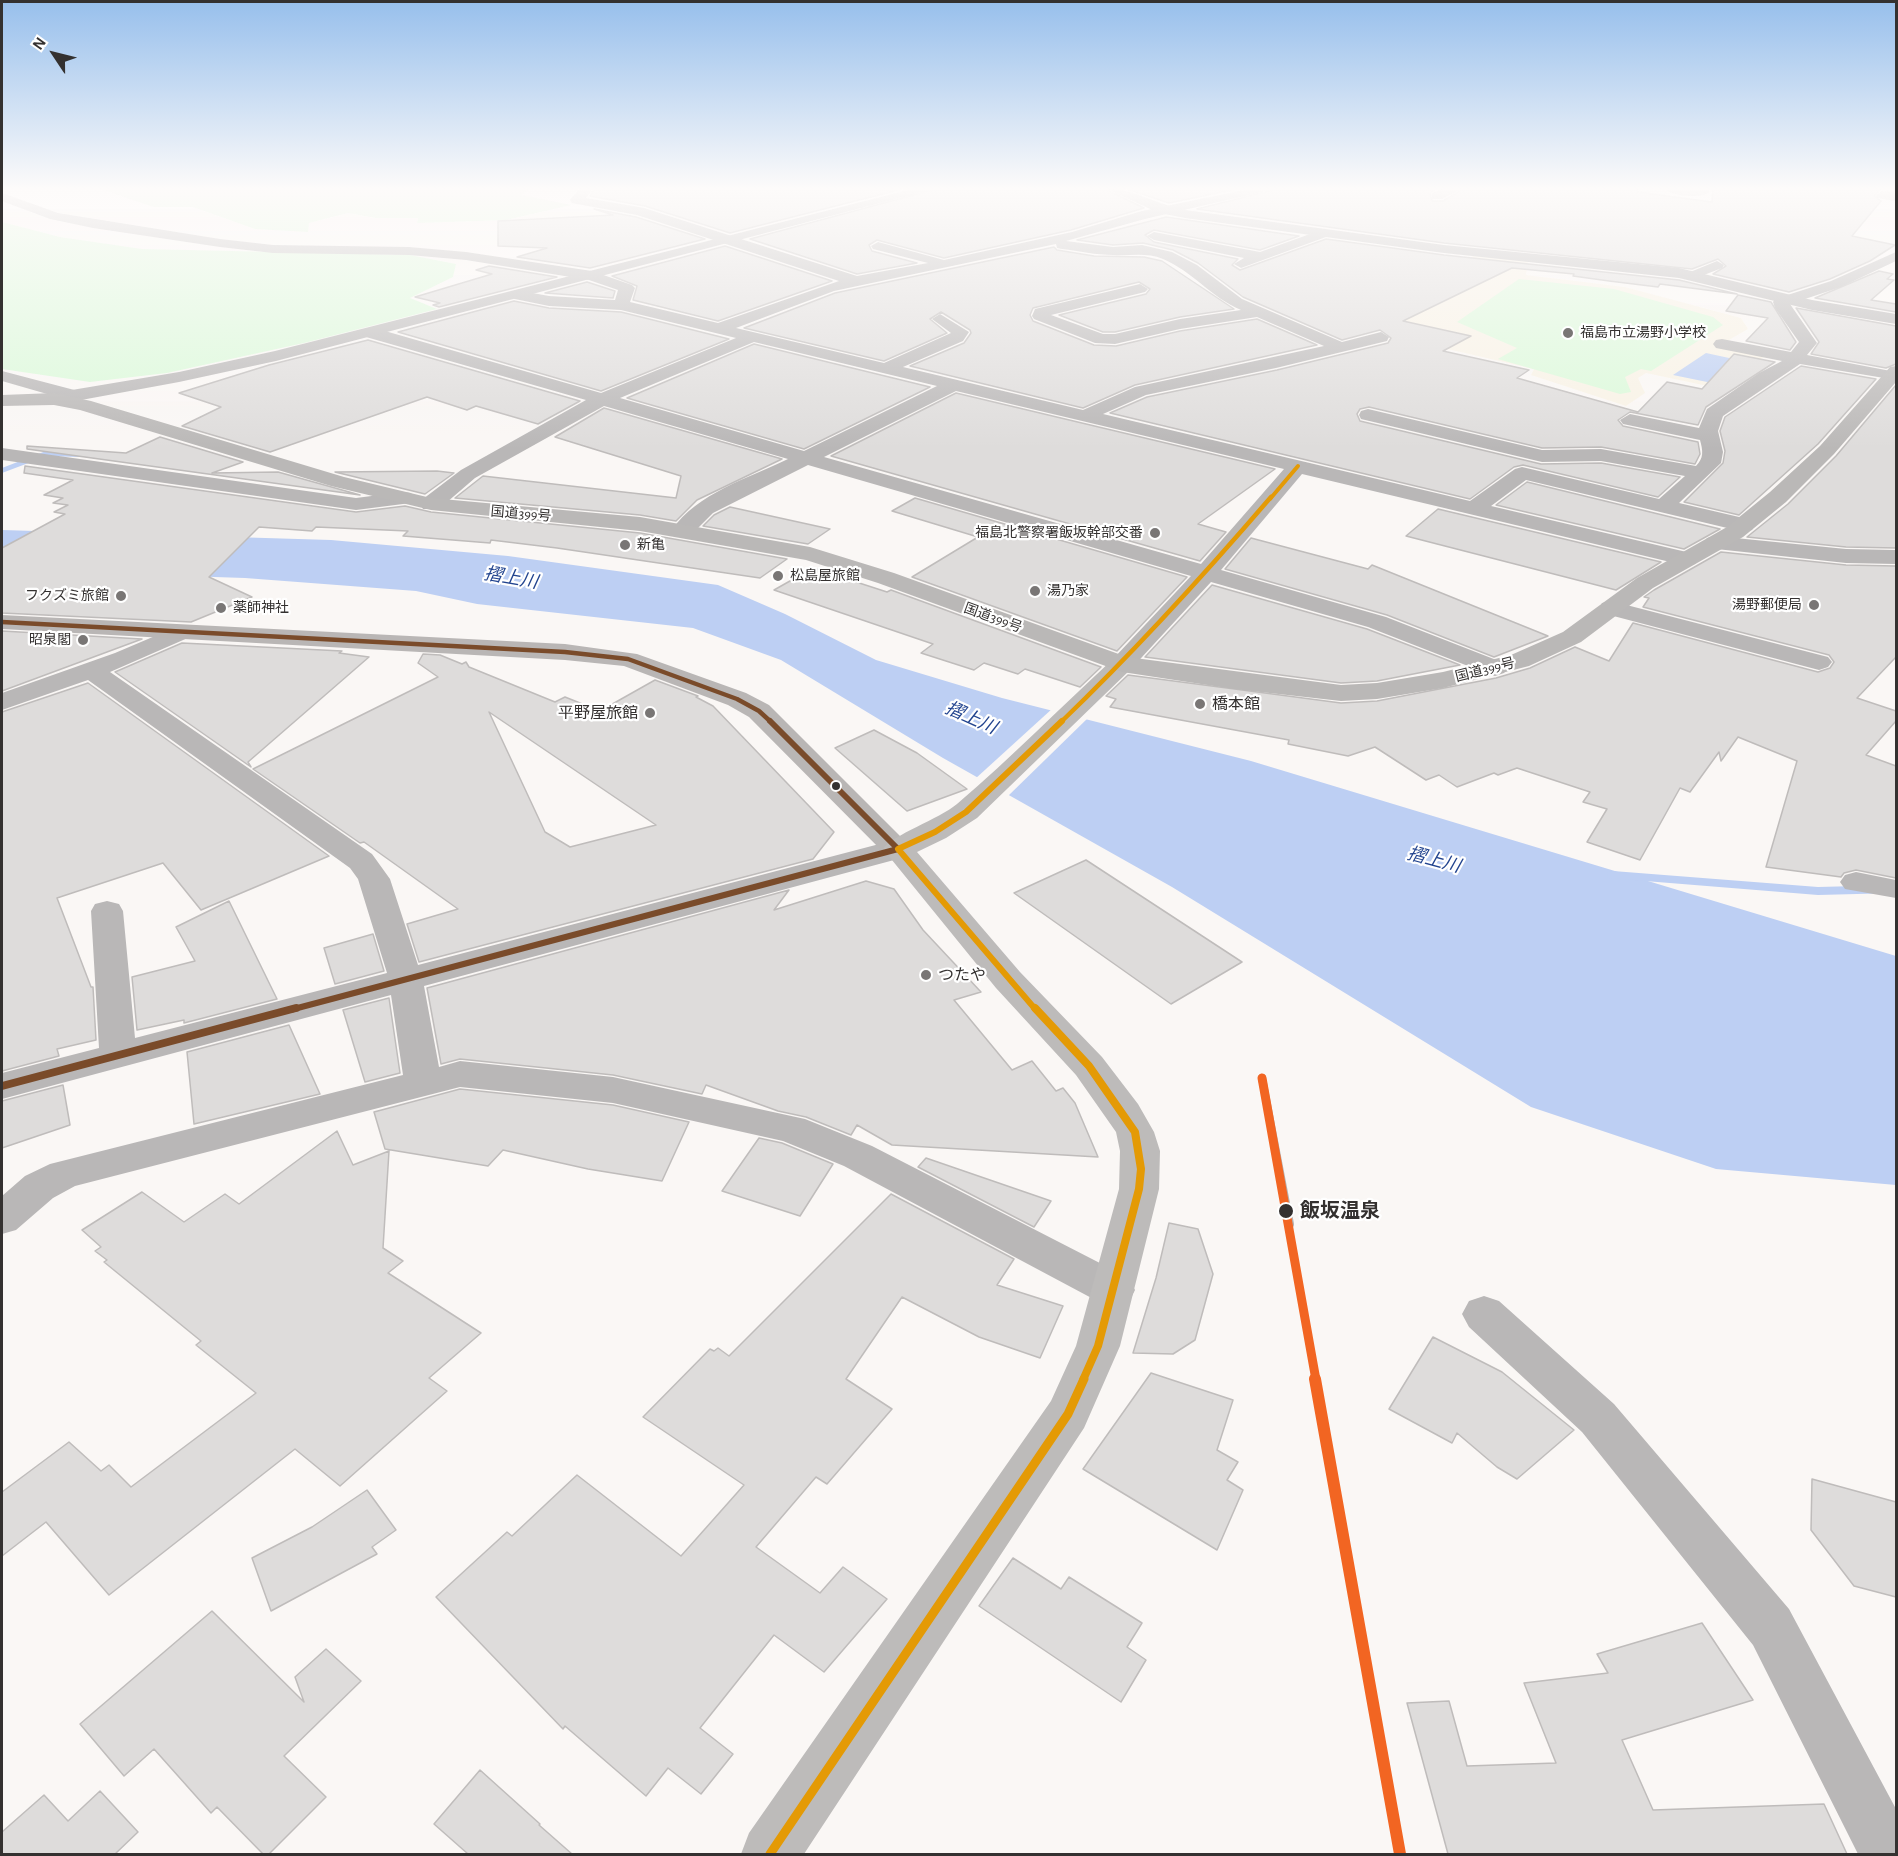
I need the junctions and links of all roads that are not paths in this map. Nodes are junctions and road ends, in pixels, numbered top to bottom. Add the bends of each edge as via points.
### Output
1 (592, 276) joint
2 (839, 276) edge
3 (884, 276) edge
4 (889, 276) edge
5 (1202, 276) edge
6 (1694, 276) edge
7 (1854, 276) edge
8 (856, 281) junction
9 (917, 287) dead end
10 (1140, 289) dead end
11 (516, 295) junction
12 (1785, 298) junction
13 (621, 305) junction
14 (1259, 312) junction
15 (940, 319) dead end
16 (1896, 319) edge
17 (718, 329) junction
18 (372, 333) junction
19 (1380, 337) dead end
20 (752, 338) junction
21 (1722, 344) dead end
22 (1338, 346) junction
23 (1796, 358) junction
24 (884, 369) junction
25 (1894, 375) edge
26 (2, 376) edge
27 (953, 385) junction
28 (64, 397) junction
29 (602, 399) junction
30 (2, 401) edge
31 (1084, 416) junction
32 (1368, 416) dead end
33 (1630, 420) dead end
34 (1709, 436) junction
35 (2, 454) edge
36 (1542, 456) junction
37 (803, 458) junction
38 (1298, 466) junction
39 (1522, 473) junction
40 (1700, 473) junction
41 (403, 498) junction
42 (431, 504) junction
43 (1664, 506) junction
44 (1474, 508) junction
45 (1744, 525) junction
46 (683, 530) junction
47 (1715, 543) junction
48 (1827, 554) junction
49 (1896, 556) edge
50 (1687, 559) junction
51 (1207, 572) junction
52 (1896, 577) edge
53 (1611, 608) junction
54 (2, 622) edge
55 (181, 632) junction
56 (1819, 662) dead end
57 (1122, 664) junction
58 (1495, 668) junction
59 (91, 670) junction
60 (2, 702) edge
61 (898, 849) junction
62 (1856, 882) dead end
63 (1896, 889) edge
64 (107, 911) dead end
65 (406, 980) junction
66 (118, 1056) junction
67 (423, 1083) junction
68 (2, 1086) edge
69 (2, 1219) edge
70 (1114, 1290) junction
71 (1484, 1314) dead end
72 (770, 1854) edge
73 (1889, 1854) edge

1 - 11 street
1 - 13 street via 627,288
2 - 8 street
3 - 8 street
4 - 9 street
5 - 14 street via 1236,302
6 - 12 street
7 - 12 street
8 - 17 street
10 - 14 street via 1041,312 1040,316 1101,339 1115,339
11 - 13 street
11 - 18 street
12 - 16 street
12 - 23 street via 1782,308 1806,334 1808,343
13 - 17 street
14 - 22 street
15 - 24 street via 961,332 957,337
17 - 20 street
18 - 28 street via 179,377
18 - 29 street
19 - 22 street
20 - 24 street
20 - 29 street
21 - 23 street
22 - 31 street via 1142,391
23 - 25 street
23 - 34 street via 1714,413 1707,431
24 - 27 street
25 - 45 highway, 国道399号 via 1827,450
26 - 28 street
27 - 31 street
27 - 37 street
28 - 30 highway, 国道399号
28 - 41 highway, 国道399号 via 338,482
29 - 37 street
29 - 42 street via 468,474
31 - 38 street
32 - 36 street
33 - 34 street
34 - 40 street via 1711,463
35 - 41 street via 356,504
36 - 39 street
36 - 40 street via 1569,452
37 - 46 street via 705,508
37 - 51 street
38 - 44 street
38 - 51 street
39 - 43 street
39 - 44 street
40 - 43 street
41 - 42 highway, 国道399号
42 - 46 highway, 国道399号
43 - 45 street
44 - 50 street
45 - 47 highway, 国道399号
46 - 57 highway, 国道399号 via 810,554
47 - 48 street
47 - 50 highway, 国道399号
48 - 49 street
48 - 52 street
50 - 53 highway, 国道399号
51 - 57 street
51 - 58 street via 1377,622
53 - 56 street
53 - 58 highway, 国道399号 via 1572,637
54 - 55 main road
55 - 59 street
55 - 61 main road via 565,652 639,663 720,691 759,711
57 - 58 highway, 国道399号 via 1341,693 1377,691
57 - 61 main road via 966,812
59 - 60 street
59 - 65 street via 361,861 374,879
61 - 65 street
61 - 70 main road via 1008,980 1089,1066 1136,1132 1141,1169 1139,1189
62 - 63 street
64 - 66 street
65 - 66 street
65 - 67 street
66 - 68 street
67 - 69 street via 64,1174 39,1187
67 - 70 street via 460,1074 613,1090 791,1129 858,1156
70 - 72 main road via 1098,1346 1068,1414
71 - 73 street via 1598,1418 1771,1627

